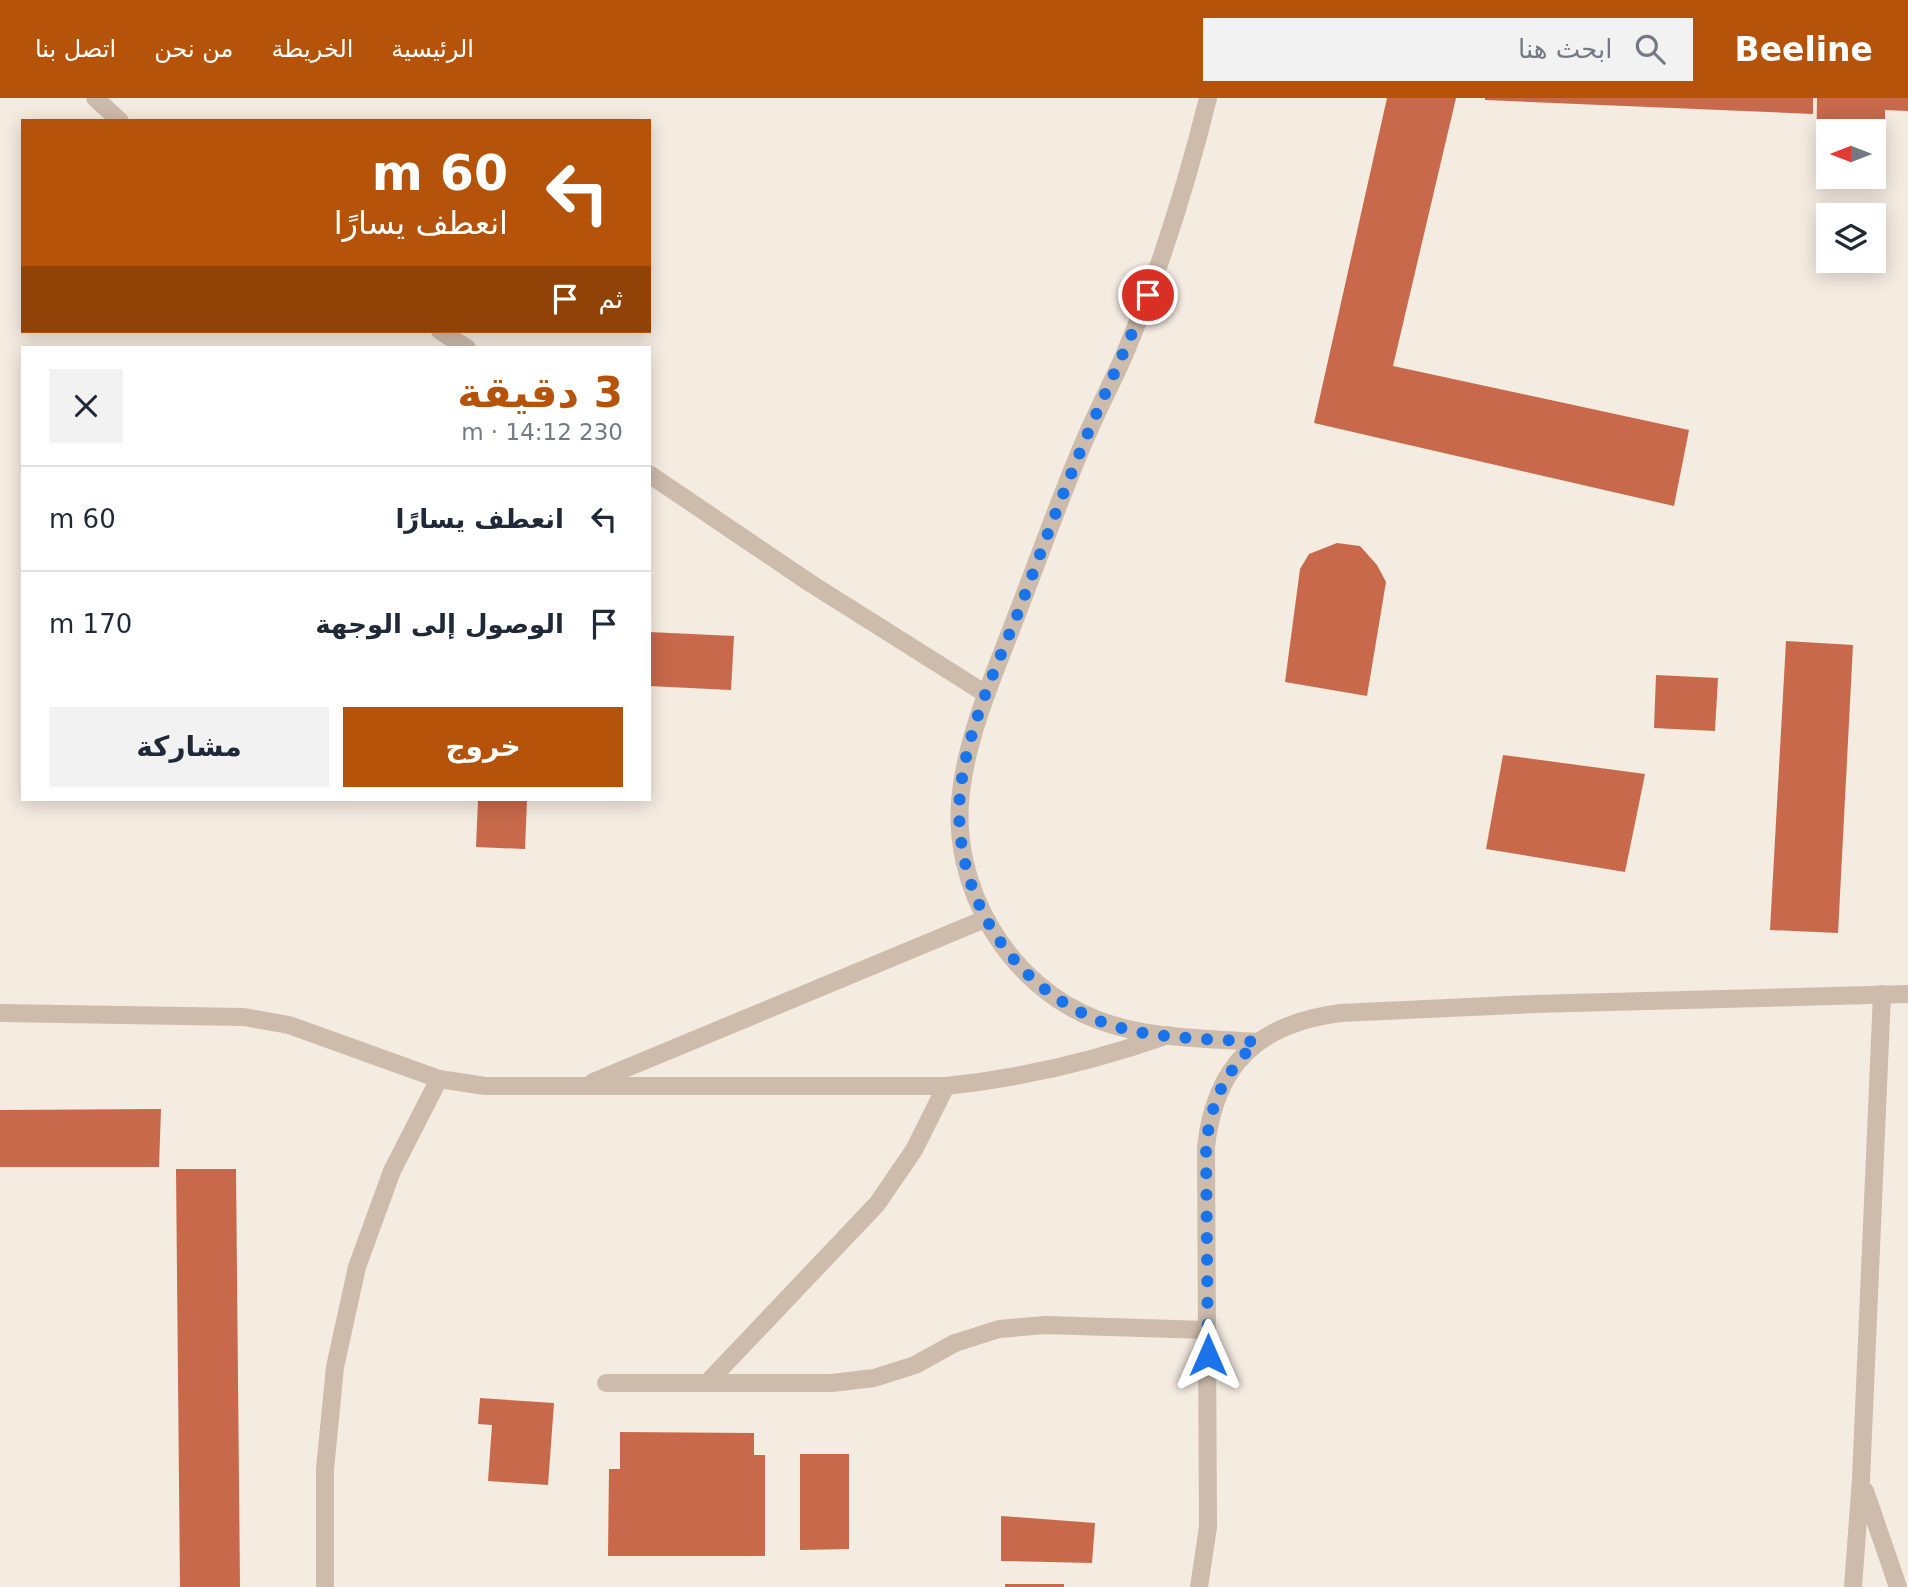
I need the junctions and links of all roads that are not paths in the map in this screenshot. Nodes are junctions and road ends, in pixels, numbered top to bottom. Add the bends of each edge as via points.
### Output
1 (95, 98) edge
2 (1208, 98) edge
3 (118, 119) edge
4 (443, 333) edge
5 (464, 346) edge
6 (651, 475) edge
7 (986, 694) junction
8 (985, 919) junction
9 (1882, 994) junction
10 (1908, 994) edge
11 (0, 1013) edge
12 (1168, 1035) junction
13 (1256, 1042) junction
14 (439, 1079) junction
15 (583, 1086) junction
16 (946, 1086) junction
17 (1207, 1330) junction
18 (708, 1382) junction
19 (606, 1383) dead end
20 (1861, 1479) junction
21 (325, 1587) edge
22 (1199, 1587) edge
23 (1853, 1587) edge
24 (1898, 1587) edge

1 - 3 street
2 - 7 street via 1187,183 1157,273 1083,444
4 - 5 street
6 - 7 street
7 - 8 street via 960,794 960,837
8 - 12 street via 1031,978 1062,1002 1131,1031
8 - 15 street
9 - 10 street
9 - 13 street via 1341,1013 1292,1023
9 - 20 street
11 - 14 street via 244,1017 289,1024
12 - 13 street
12 - 16 street via 1059,1069
13 - 17 street via 1219,1089 1209,1117
14 - 15 street via 485,1086
14 - 21 street via 392,1171 357,1267 340,1342 324,1469
15 - 16 street
16 - 18 street via 914,1150 877,1205
17 - 18 street via 1045,1325 999,1329 955,1342 915,1365 874,1378 832,1383
17 - 22 street via 1208,1527
18 - 19 street
20 - 23 street
20 - 24 street

